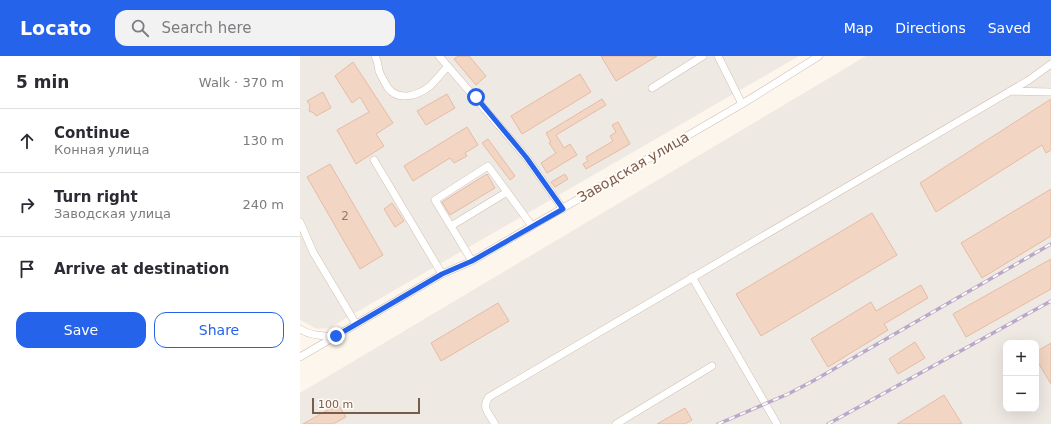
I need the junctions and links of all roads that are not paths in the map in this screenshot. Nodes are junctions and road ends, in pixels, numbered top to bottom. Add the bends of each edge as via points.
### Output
1 (375, 56) edge
2 (439, 56) edge
3 (703, 56) edge
4 (718, 56) edge
5 (819, 56) edge
6 (1051, 64) edge
7 (447, 67) junction
8 (652, 88) dead end
9 (1010, 91) junction
10 (1051, 92) edge
11 (742, 104) junction
12 (374, 160) dead end
13 (507, 192) junction
14 (563, 209) junction
15 (300, 222) edge
16 (451, 226) junction
17 (532, 226) junction
18 (472, 261) junction
19 (442, 274) junction
20 (692, 277) junction
21 (356, 324) junction
22 (300, 329) edge
23 (336, 336) junction
24 (300, 357) edge
25 (712, 366) dead end
26 (495, 424) edge
27 (616, 424) edge
28 (777, 424) edge

1 - 7 street via 389,88 401,96 417,94 430,86
2 - 7 street
3 - 8 street
4 - 11 street
5 - 11 street, Заводская улица
6 - 9 street
7 - 14 street via 476,97 526,157
9 - 10 street
9 - 20 street
11 - 14 street, Заводская улица
12 - 19 street
13 - 16 street
13 - 16 street via 488,166 435,200
13 - 17 street
14 - 17 street, Заводская улица
15 - 21 street via 314,252
16 - 18 street
17 - 18 street, Заводская улица
18 - 19 street, Заводская улица
19 - 21 street, Заводская улица
20 - 26 street via 489,397 485,402 485,408
20 - 28 street
21 - 23 street, Заводская улица
22 - 23 street via 321,336
23 - 24 street, Заводская улица
25 - 27 street

